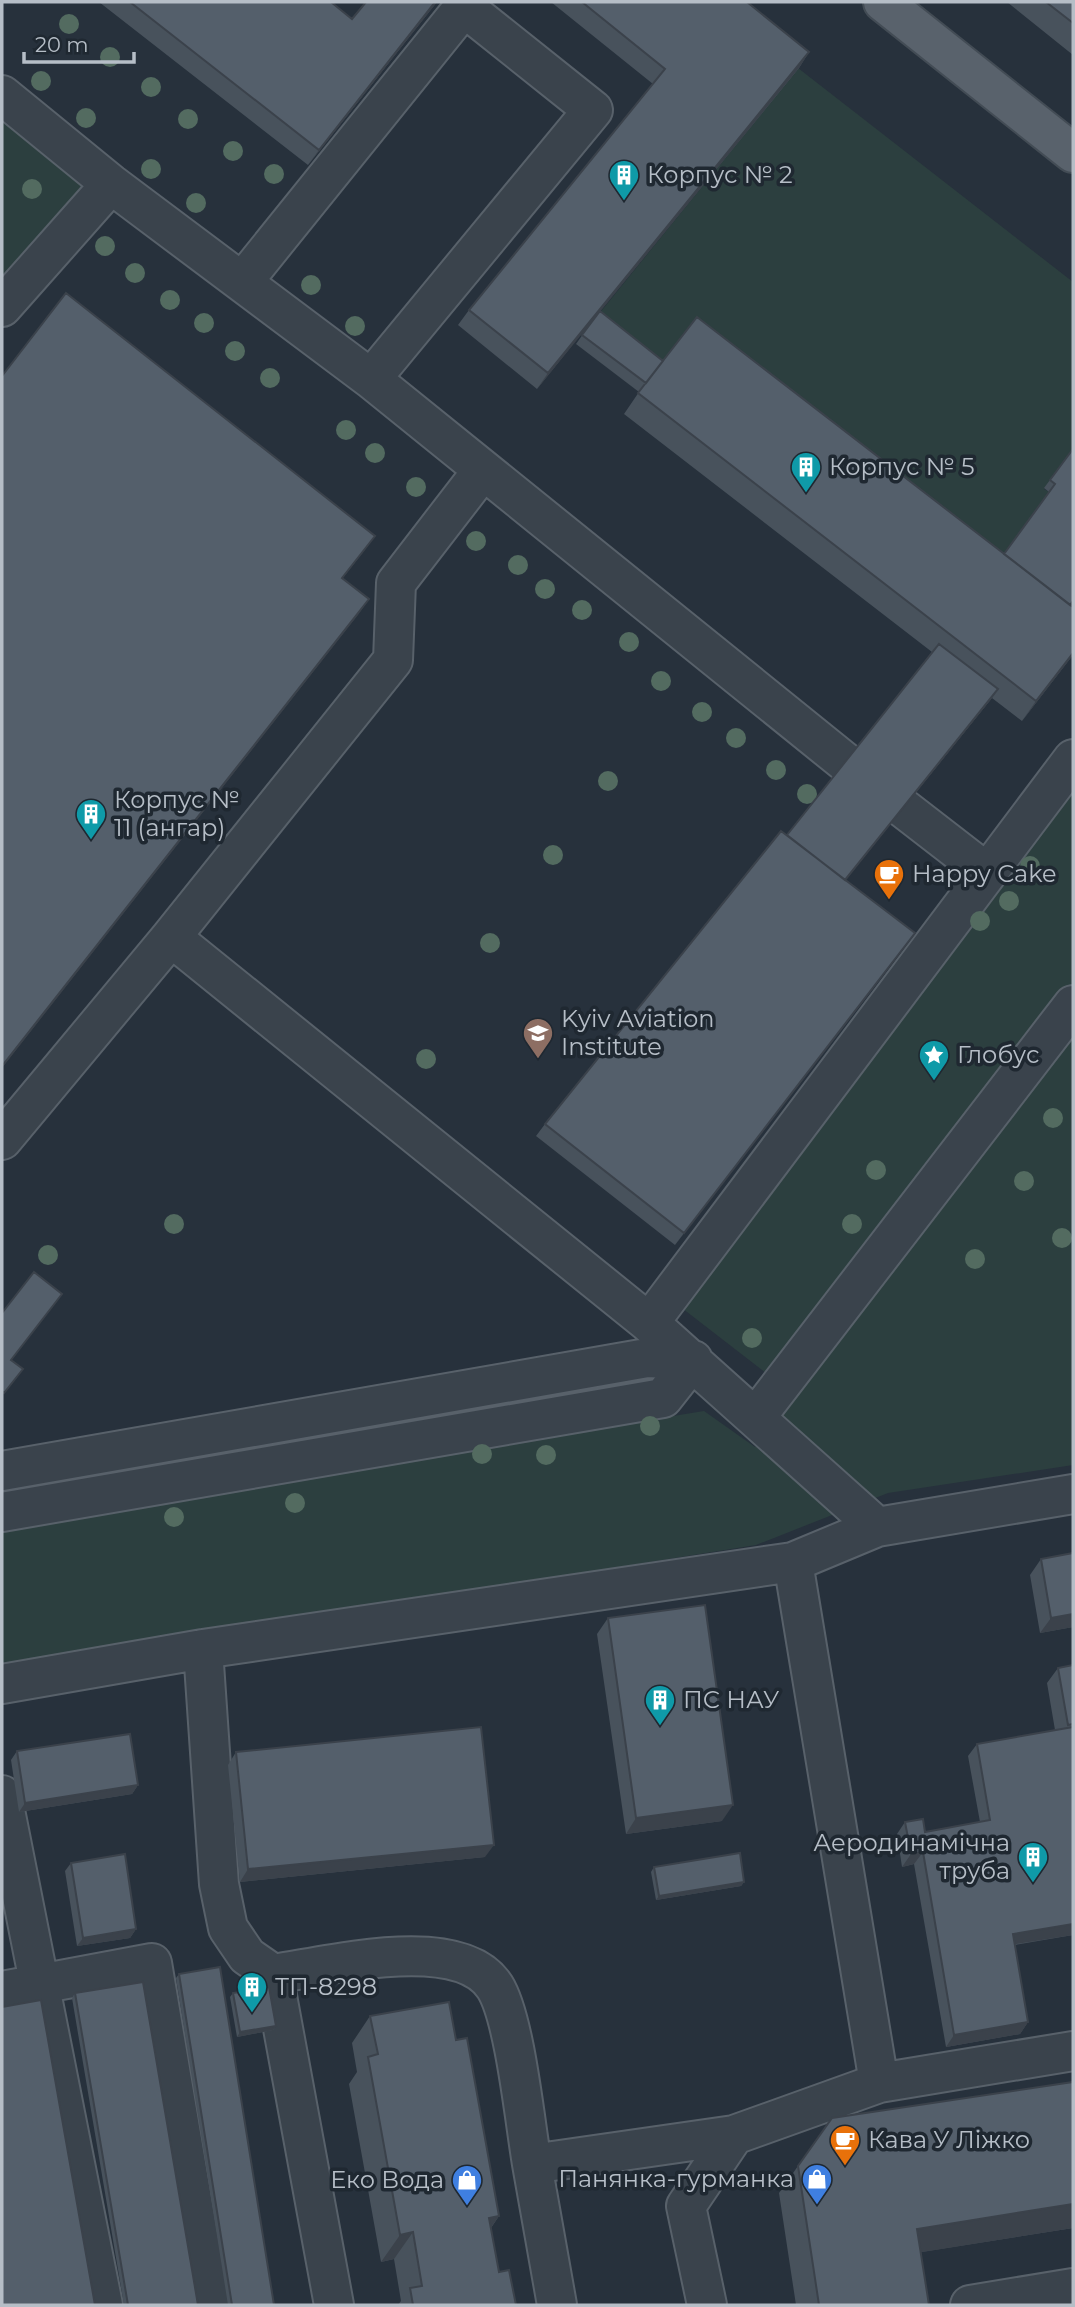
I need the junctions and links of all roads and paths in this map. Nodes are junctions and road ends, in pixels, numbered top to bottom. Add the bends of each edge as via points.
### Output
1 (466, 5) edge
2 (895, 5) edge
3 (2, 95) edge
4 (1073, 153) edge
5 (111, 184) junction
6 (244, 280) junction
7 (2, 307) edge
8 (371, 379) junction
9 (483, 470) junction
10 (1073, 759) edge
11 (845, 762) edge
12 (903, 807) edge
13 (988, 873) junction
14 (171, 937) junction
15 (1073, 1005) edge
16 (2, 1140) edge
17 (649, 1323) junction
18 (693, 1360) junction
19 (755, 1418) junction
20 (2, 1471) edge
21 (1073, 1494) edge
22 (2, 1512) edge
23 (877, 1527) junction
24 (793, 1562) junction
25 (203, 1649) junction
26 (2, 1684) edge
27 (2, 1795) edge
28 (273, 1974) junction
29 (40, 1985) junction
30 (2, 1992) edge
31 (1073, 2052) edge
32 (879, 2083) junction
33 (734, 2135) junction
34 (533, 2164) junction
35 (1073, 2288) edge
36 (103, 2305) edge
37 (210, 2305) edge
38 (334, 2305) edge
39 (557, 2305) edge
40 (707, 2305) edge
41 (970, 2305) edge

1 - 6 lane
1 - 8 lane via 593,110
2 - 4 main road
3 - 5 lane
5 - 6 lane
5 - 7 lane
6 - 8 lane
8 - 9 lane
9 - 11 lane
9 - 14 lane via 396,583 393,660
10 - 13 lane
12 - 13 lane
13 - 17 lane
14 - 16 lane
14 - 17 lane
15 - 19 lane
17 - 18 lane
18 - 19 lane
18 - 20 lane via 647,1358
18 - 22 lane via 663,1398
19 - 23 lane
21 - 23 lane
23 - 24 lane
24 - 25 lane
24 - 32 lane
25 - 26 lane
25 - 28 lane via 219,1884 228,1928 247,1956
27 - 29 lane
28 - 34 lane via 419,1955 451,1958 476,1968 495,1987 506,2014
28 - 38 lane
29 - 30 lane
29 - 36 lane
29 - 37 lane via 152,1963
31 - 32 lane
32 - 33 lane
33 - 34 lane
33 - 40 lane via 686,2206
34 - 39 lane
35 - 41 lane

